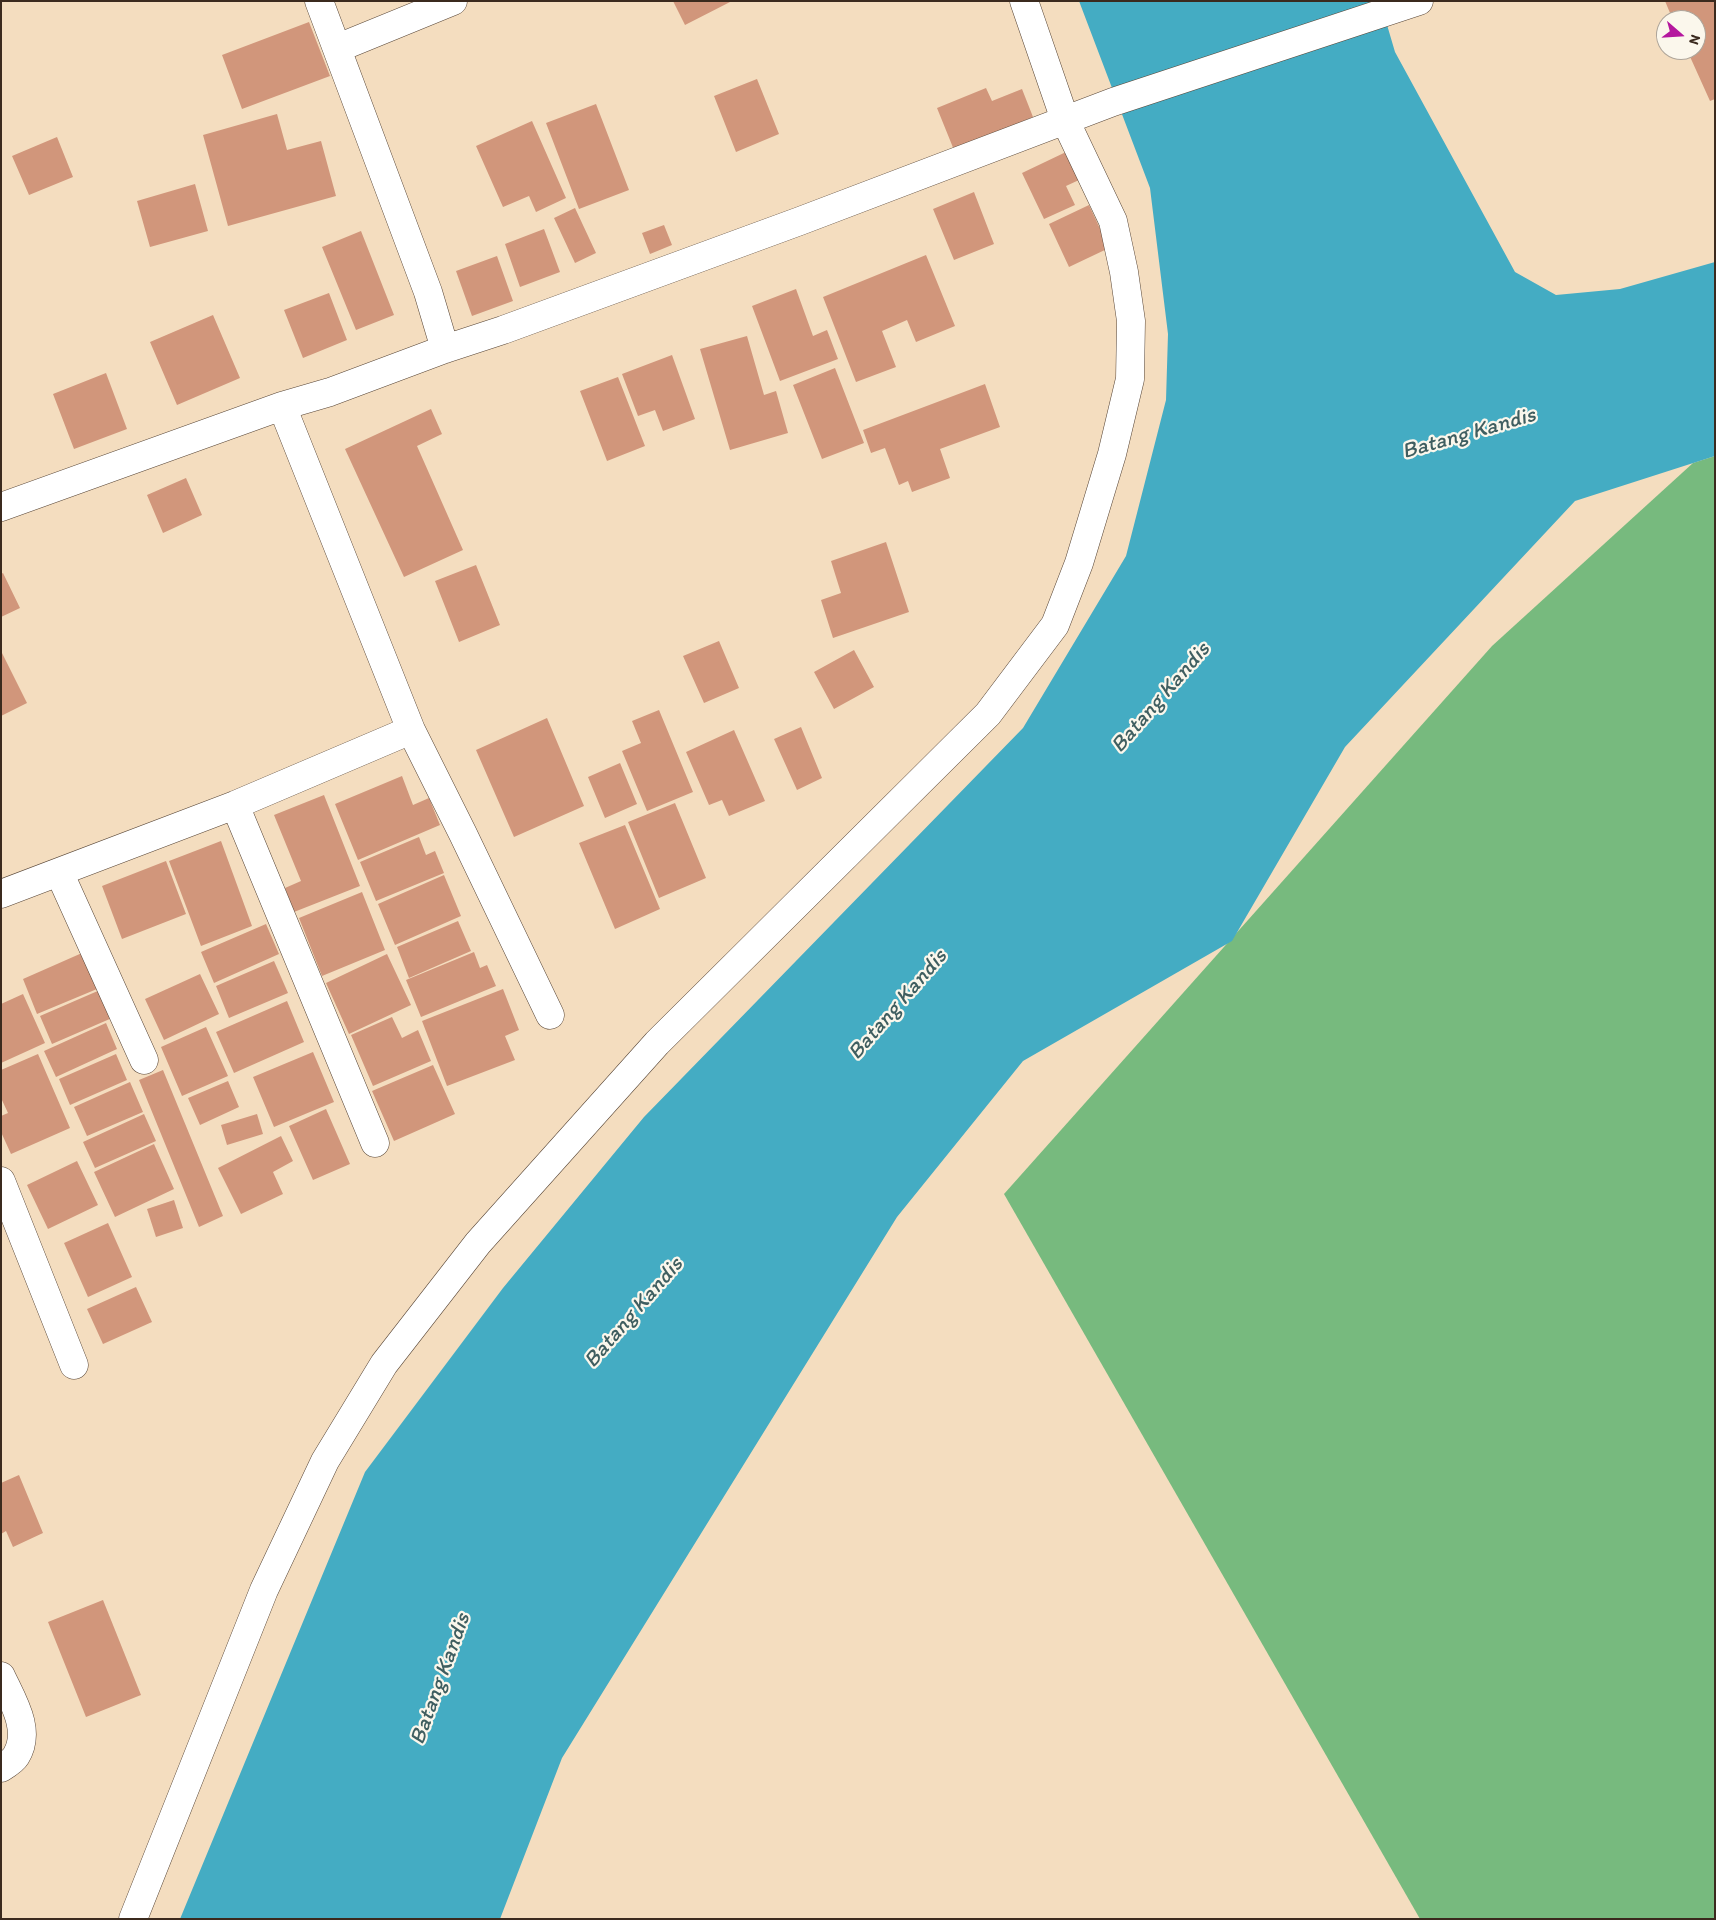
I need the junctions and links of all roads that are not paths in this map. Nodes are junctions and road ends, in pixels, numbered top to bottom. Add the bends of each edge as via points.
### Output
1 (319, 1) edge
2 (453, 1) edge
3 (1024, 1) edge
4 (1419, 1) edge
5 (338, 48) junction
6 (1065, 120) junction
7 (445, 349) junction
8 (282, 406) junction
9 (1, 507) edge
10 (410, 730) junction
11 (235, 805) junction
12 (60, 872) junction
13 (1, 894) edge
14 (550, 1015) dead end
15 (144, 1060) dead end
16 (375, 1143) dead end
17 (1, 1181) edge
18 (74, 1365) dead end
19 (1, 1676) edge
20 (1, 1768) edge
21 (133, 1919) edge

1 - 5 street
2 - 5 street
3 - 6 street
4 - 6 street
5 - 7 street via 428,292
6 - 7 street via 800,221
6 - 21 street via 1113,221 1130,320 1130,379 1112,454 1079,563 1055,625 988,714 657,1044 478,1243 384,1364 325,1461 264,1590
7 - 8 street via 330,392
8 - 9 street
8 - 10 street
10 - 11 street
10 - 14 street
11 - 12 street
11 - 16 street
12 - 13 street
12 - 15 street
17 - 18 street
19 - 20 street via 21,1720 22,1741 16,1757

